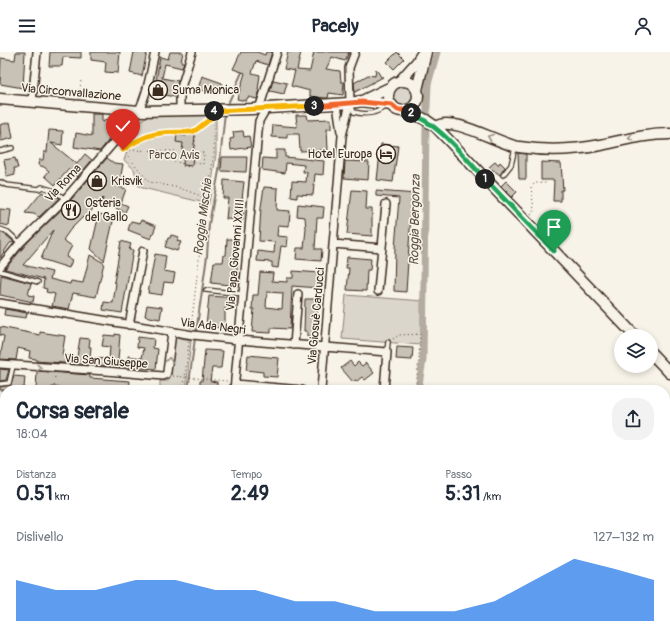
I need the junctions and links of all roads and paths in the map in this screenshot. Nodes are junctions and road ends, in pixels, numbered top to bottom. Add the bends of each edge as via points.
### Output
1 (36, 52) edge
2 (155, 52) edge
3 (192, 52) edge
4 (277, 52) edge
5 (355, 52) edge
6 (424, 52) edge
7 (81, 80) dead end
8 (395, 85) junction
9 (417, 96) junction
10 (0, 99) edge
11 (79, 100) dead end
12 (32, 102) junction
13 (362, 102) junction
14 (350, 103) junction
15 (338, 104) junction
16 (389, 105) junction
17 (259, 109) junction
18 (180, 110) junction
19 (406, 110) junction
20 (139, 111) junction
21 (426, 120) junction
22 (259, 121) junction
23 (436, 127) junction
24 (186, 132) junction
25 (670, 134) edge
26 (342, 136) junction
27 (115, 142) junction
28 (515, 147) junction
29 (12, 148) dead end
30 (123, 150) junction
31 (0, 151) edge
32 (503, 174) dead end
33 (0, 182) edge
34 (547, 183) dead end
35 (207, 198) junction
36 (65, 199) junction
37 (386, 204) dead end
38 (525, 221) junction
39 (0, 229) edge
40 (20, 243) junction
41 (333, 244) junction
42 (382, 248) junction
43 (142, 252) dead end
44 (0, 267) edge
45 (0, 271) edge
46 (38, 282) dead end
47 (206, 290) dead end
48 (378, 291) dead end
49 (243, 294) junction
50 (298, 294) dead end
51 (0, 303) edge
52 (129, 325) junction
53 (628, 329) edge
54 (172, 332) junction
55 (194, 335) junction
56 (238, 340) junction
57 (388, 342) joint
58 (294, 345) junction
59 (324, 348) junction
60 (387, 352) junction
61 (658, 360) edge
62 (0, 364) edge
63 (13, 366) junction
64 (56, 369) junction
65 (670, 373) edge
66 (166, 375) junction
67 (185, 377) junction
68 (0, 384) edge
69 (54, 385) edge
70 (184, 385) edge
71 (235, 385) edge
72 (321, 385) edge
73 (384, 385) edge
74 (416, 385) edge

1 - 12 street
2 - 20 street, Via Roma via 149,83
3 - 18 street via 180,91
4 - 17 street
5 - 14 street, Via Giosuè Carducci via 349,68
6 - 8 street
6 - 9 street
7 - 11 path
8 - 9 street via 409,82
8 - 13 street
8 - 16 street via 389,94
9 - 19 street via 413,107
9 - 21 street
10 - 12 street, Via Circonvallazione
12 - 20 street, Via Circonvallazione
13 - 14 street, Via Circonvallazione
13 - 16 street
14 - 15 street, Via Circonvallazione
14 - 16 lane via 354,112 360,113 380,111
14 - 26 street, Via Giosuè Carducci
15 - 17 street, Via Circonvallazione
15 - 26 street, Via Giosuè Carducci
16 - 19 street via 398,110
17 - 18 street, Via Circonvallazione
17 - 22 street
17 - 22 street
18 - 20 street, Via Circonvallazione
19 - 21 street
20 - 27 street, Via Roma
21 - 23 street
22 - 49 street, Via Papa Giovanni XXIII
28 -> 23 street via 461,127 449,124
23 - 38 street
24 - 30 path via 159,132 135,141
24 - 30 path via 196,134 194,152 204,152 203,164 193,163 193,167 182,166 182,163 174,162 175,151
24 - 35 path via 196,130 214,116 214,153
25 -> 28 street via 637,136 581,148
26 - 41 street, Via Giosuè Carducci
27 - 30 path
27 - 36 street, Via Roma
28 - 32 lane via 511,165
29 - 31 lane
30 - 35 path via 149,182 180,188
33 - 36 lane via 39,189 42,187 55,191
34 - 38 path via 535,183 531,187 534,210
35 - 55 path
36 - 40 street, Via Roma
37 - 42 street
38 - 53 street
39 - 40 lane via 8,232
40 - 44 street, Via Roma
41 - 42 street
41 - 59 street, Via Giosuè Carducci
42 - 48 street
43 - 52 street
45 - 46 lane
47 - 49 lane
49 - 56 street, Via Papa Giovanni XXIII
50 - 58 street
51 - 52 street, Via Ada Negri
52 - 54 street, Via Ada Negri
54 - 55 street, Via Ada Negri
66 -> 54 street
55 - 56 street, Via Ada Negri
55 - 67 path
56 - 58 street, Via Ada Negri
56 - 71 street, Via Papa Giovanni XXIII
57 - 60 lane
57 - 74 path via 399,335 420,334
58 - 59 street, Via Ada Negri
59 - 60 street, Via Ada Negri
59 - 72 street, Via Giosuè Carducci
60 - 73 street
61 - 65 street
62 - 63 street, Via San Giuseppe
63 -> 64 street, Via San Giuseppe
63 - 68 lane via 9,383
64 - 66 street, Via San Giuseppe
64 - 69 path
66 - 67 path
67 - 70 path
67 - 71 path

